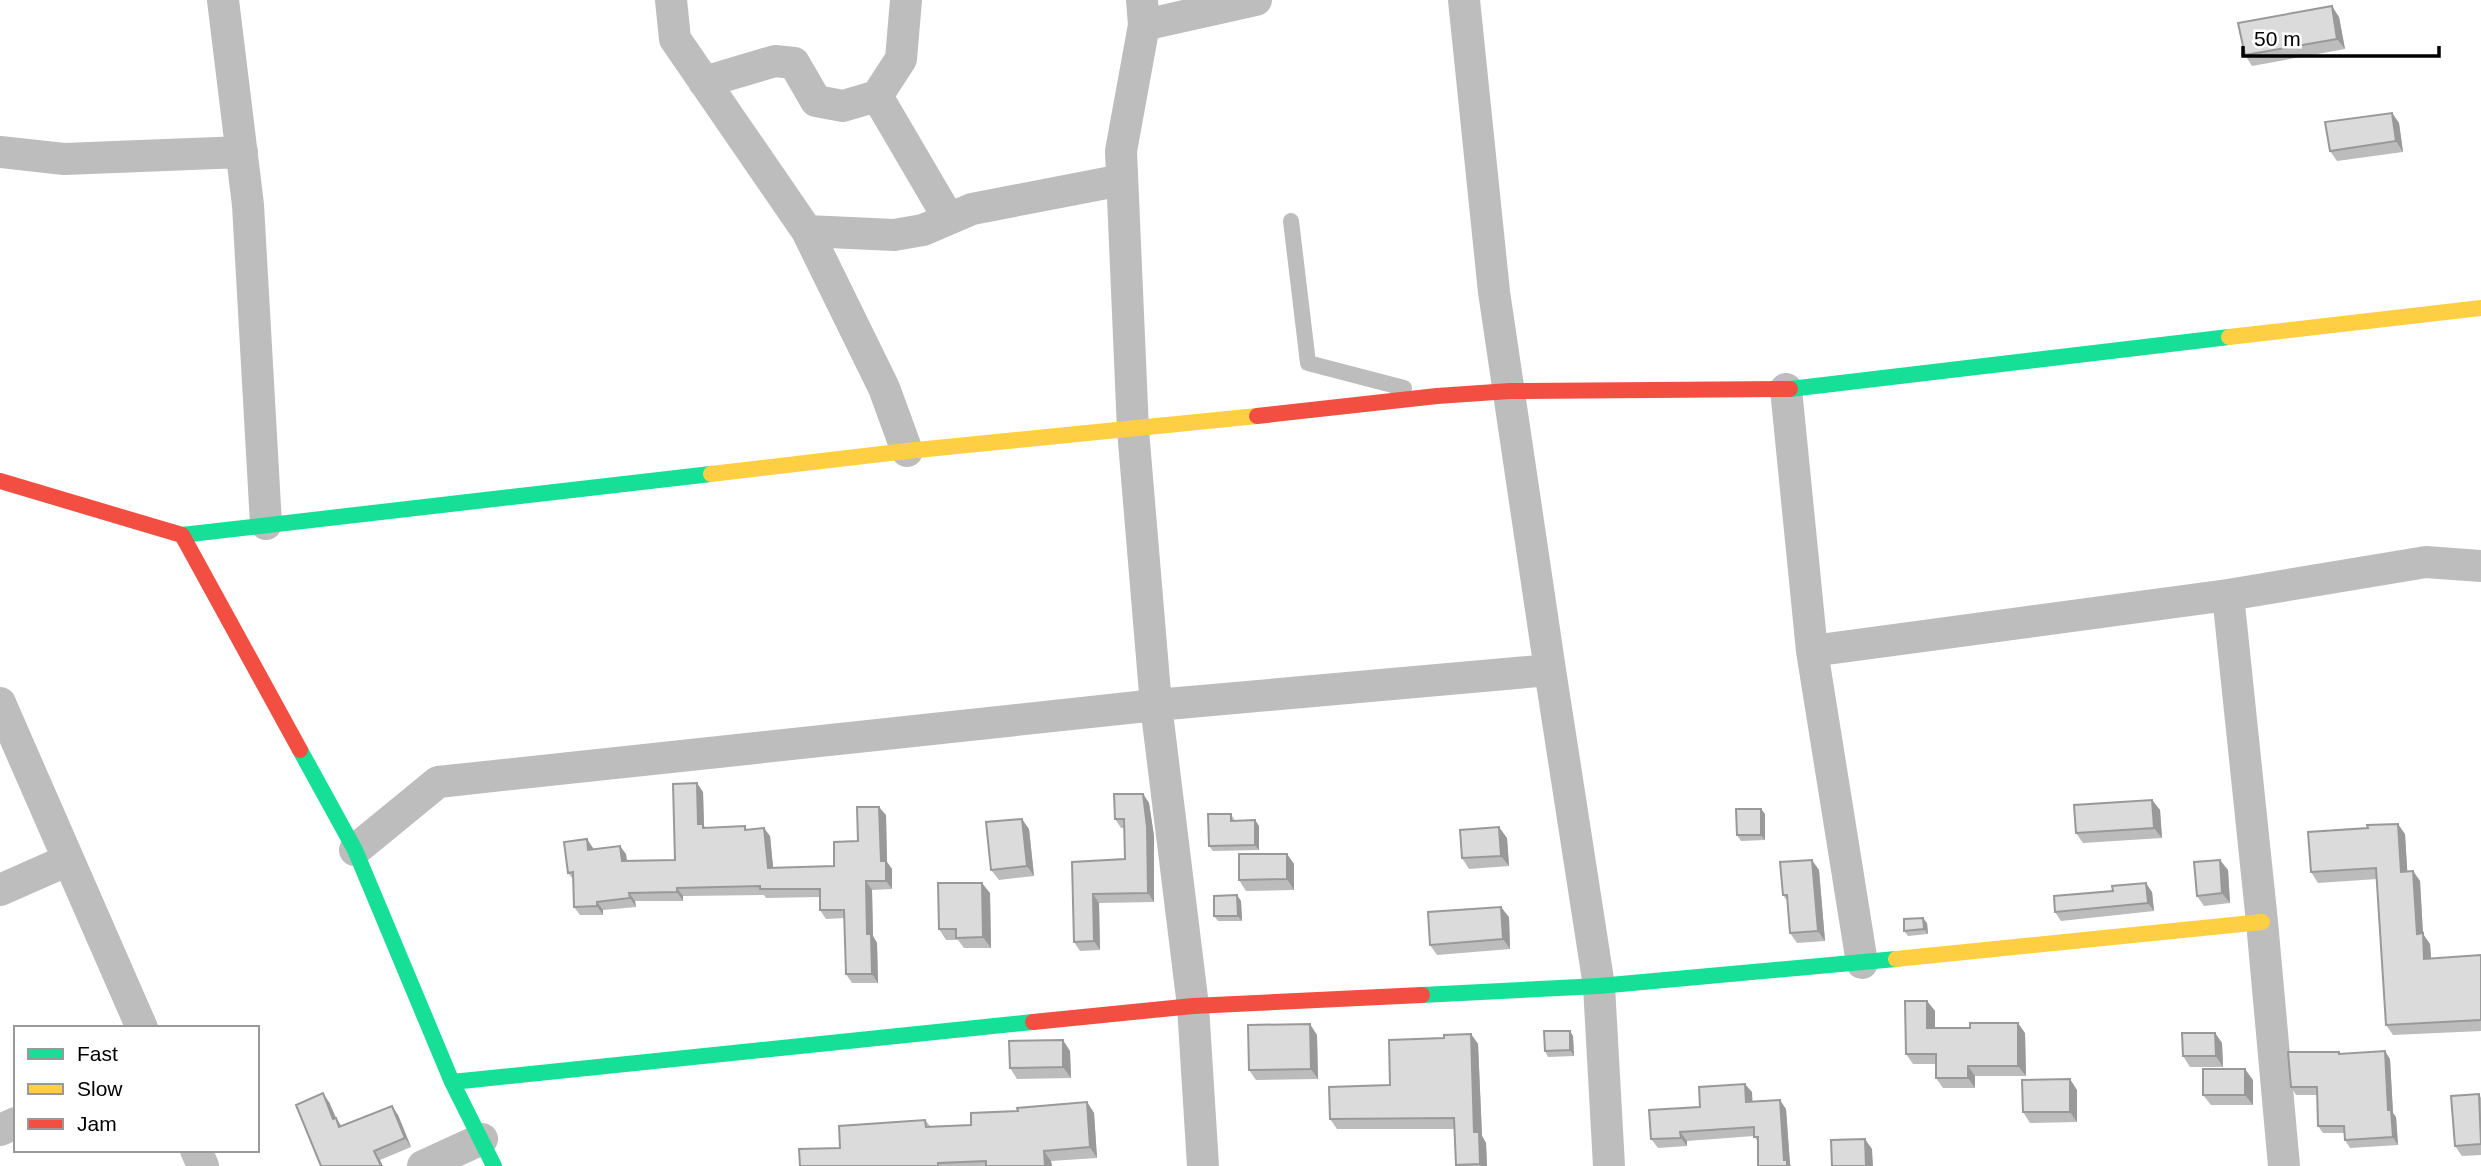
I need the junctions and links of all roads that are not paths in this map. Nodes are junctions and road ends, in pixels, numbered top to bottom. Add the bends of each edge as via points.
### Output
1 (223, 0) edge
2 (671, 0) edge
3 (906, 0) edge
4 (1256, 0) edge
5 (1464, 0) edge
6 (1143, 13) edge
7 (704, 82) junction
8 (877, 96) junction
9 (0, 152) edge
10 (242, 152) junction
11 (1122, 180) junction
12 (949, 219) junction
13 (1291, 221) dead end
14 (807, 231) junction
15 (2481, 308) edge
16 (1786, 389) junction
17 (1510, 391) junction
18 (1437, 396) junction
19 (1133, 430) junction
20 (907, 452) junction
21 (0, 481) edge
22 (266, 524) junction
23 (182, 535) junction
24 (2481, 566) edge
25 (2228, 595) junction
26 (1812, 652) junction
27 (1549, 670) junction
28 (0, 703) edge
29 (1156, 705) junction
30 (355, 850) junction
31 (68, 860) junction
32 (0, 890) edge
33 (2262, 922) junction
34 (1862, 963) junction
35 (1599, 986) junction
36 (1193, 1006) junction
37 (141, 1026) edge
38 (452, 1082) junction
39 (488, 1153) edge
40 (423, 1166) edge
41 (1203, 1166) edge
42 (1609, 1166) edge
43 (2284, 1166) edge

1 - 10 street
2 - 7 street via 675,39
3 - 8 street via 901,59
4 - 6 street
5 - 17 street via 1494,292
6 - 11 street via 1121,151
7 - 8 street via 775,61 794,63 816,101 842,106
7 - 14 street
8 - 12 street
9 - 10 street via 64,159
10 - 22 street
11 - 12 street via 972,209
11 - 19 street
12 - 14 street via 894,235
13 - 18 lane via 1308,363
14 - 20 street via 884,388
15 - 16 street
16 - 17 street
16 - 26 street
17 - 18 street
17 - 27 street
18 - 19 street
19 - 20 street
19 - 29 street
20 - 22 street
21 - 23 street
22 - 23 street
23 - 30 street
24 - 25 street via 2426,562
25 - 26 street
25 - 33 street
26 - 34 street
27 - 29 street
27 - 35 street
28 - 31 street
29 - 30 street via 438,782
29 - 36 street
30 - 38 street
31 - 32 street
31 - 37 street
33 - 34 street
33 - 43 street
34 - 35 street
35 - 36 street
35 - 42 street
36 - 38 street
36 - 41 street
38 - 39 street
39 - 40 street

